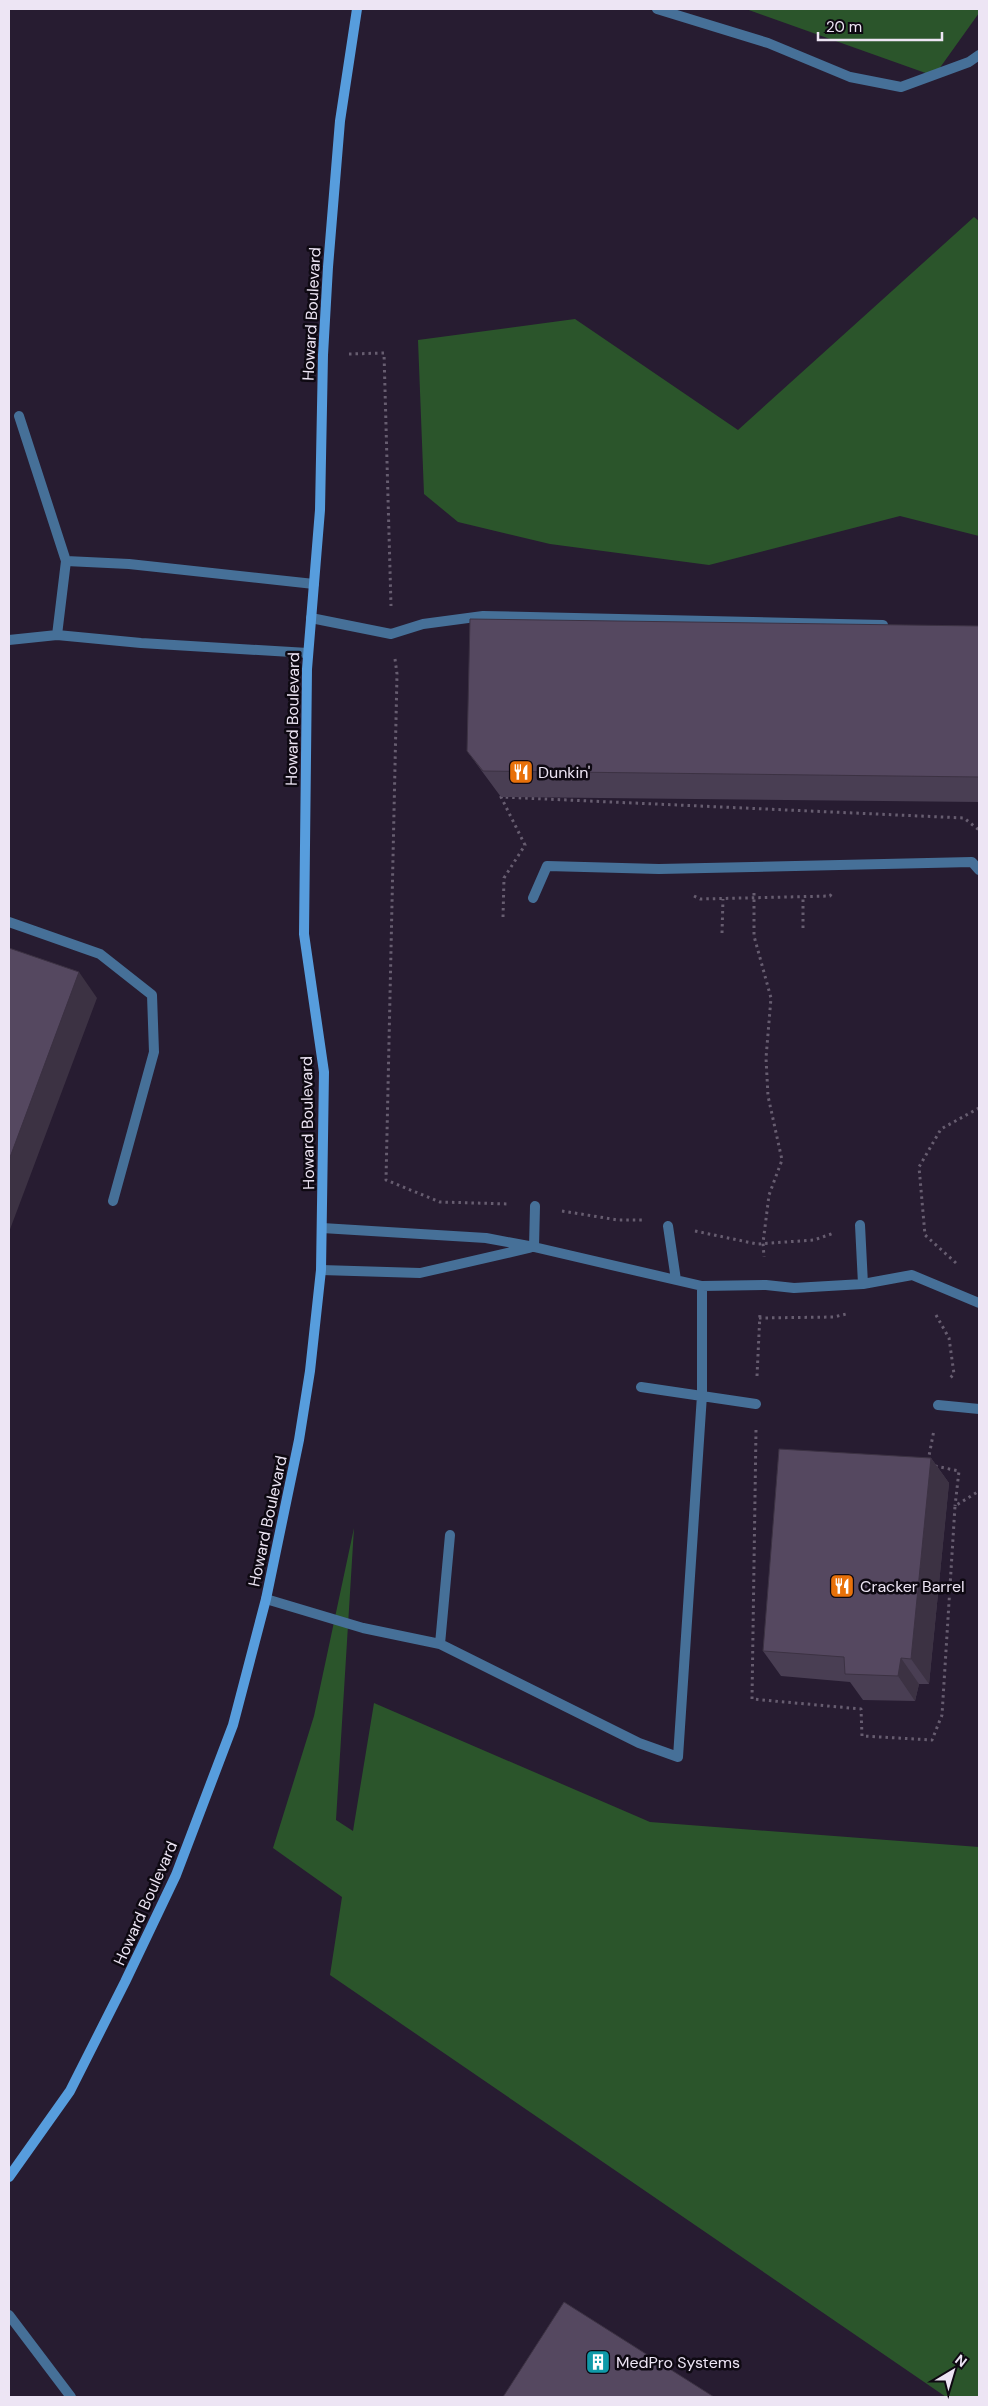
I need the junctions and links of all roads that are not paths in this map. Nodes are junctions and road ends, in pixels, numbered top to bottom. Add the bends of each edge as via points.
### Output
1 (357, 9) edge
2 (657, 9) edge
3 (979, 54) edge
4 (19, 416) dead end
5 (66, 561) junction
6 (314, 584) junction
7 (311, 618) junction
8 (890, 625) edge
9 (57, 635) junction
10 (9, 640) edge
11 (308, 653) junction
12 (979, 870) edge
13 (533, 898) dead end
14 (9, 922) edge
15 (113, 1201) dead end
16 (535, 1206) road end
17 (860, 1225) dead end
18 (668, 1226) road end
19 (322, 1228) junction
20 (534, 1246) junction
21 (321, 1270) junction
22 (676, 1280) junction
23 (863, 1284) junction
24 (702, 1286) junction
25 (979, 1303) edge
26 (641, 1387) dead end
27 (702, 1395) junction
28 (756, 1404) road end
29 (938, 1406) road end
30 (979, 1409) edge
31 (450, 1535) dead end
32 (266, 1599) junction
33 (440, 1644) junction
34 (9, 2177) edge
35 (9, 2314) edge
36 (71, 2397) edge

1 - 6 main road, Howard Boulevard via 340,121 323,355 320,510
2 - 3 street via 768,43 850,77 901,87 969,62
4 - 5 street
5 - 6 street via 129,564
5 - 9 street
6 - 7 main road, Howard Boulevard
7 - 8 street via 391,634 422,624 483,616
7 - 11 main road, Howard Boulevard
9 - 10 street
9 - 11 street
11 - 19 main road, Howard Boulevard via 304,934 324,1072
12 - 13 street via 972,862 753,868 547,866
14 - 15 street via 100,954 152,994 154,1052
16 - 20 street
17 - 23 street
18 - 22 street
19 - 20 street via 486,1238
19 - 21 main road, Howard Boulevard
20 - 21 street via 420,1273
20 - 22 street
21 - 32 main road, Howard Boulevard via 299,1440
22 - 24 street
23 - 24 street via 794,1288
23 - 25 street via 912,1275
24 - 27 street
26 - 27 street
27 - 28 street
27 - 33 street via 678,1757 639,1743
29 - 30 street
31 - 33 street
32 - 33 street via 363,1628
32 - 34 main road, Howard Boulevard via 233,1724 176,1875 70,2090
35 - 36 street

